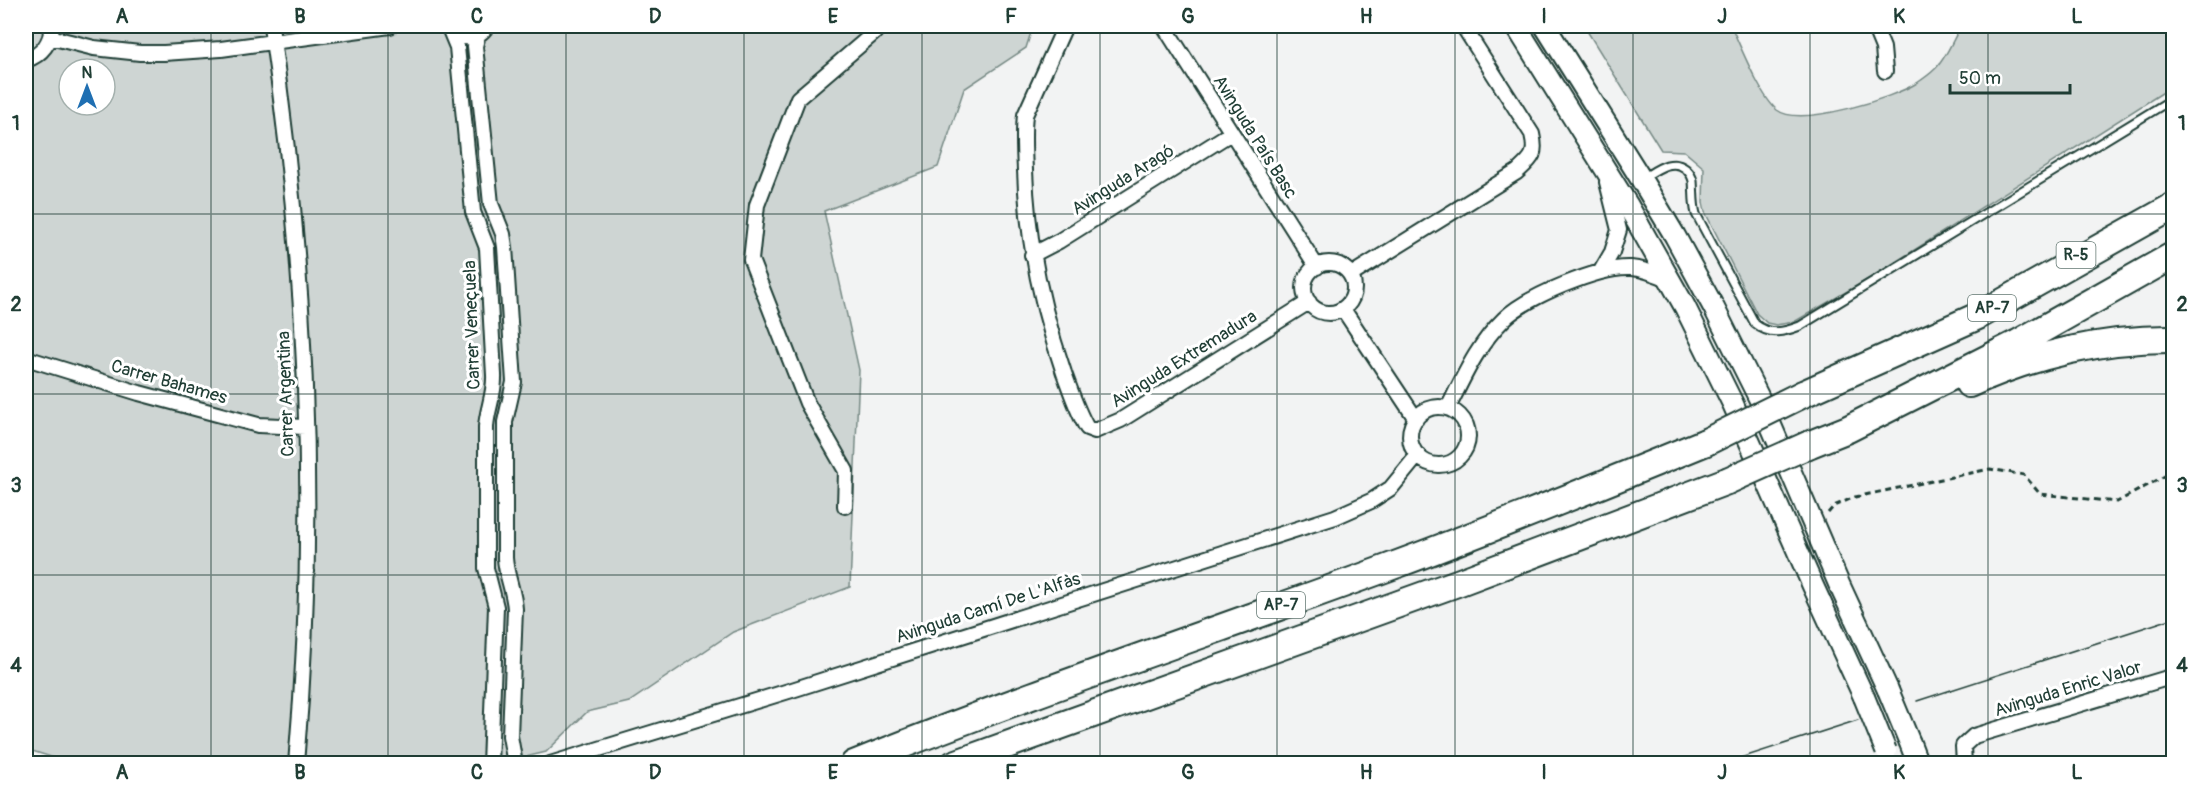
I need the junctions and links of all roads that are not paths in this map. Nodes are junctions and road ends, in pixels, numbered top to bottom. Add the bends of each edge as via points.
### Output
1 (271, 26) edge
2 (390, 26) edge
3 (880, 26) edge
4 (1065, 26) edge
5 (1164, 26) edge
6 (1463, 26) edge
7 (1516, 26) edge
8 (1545, 26) edge
9 (1874, 26) edge
10 (448, 28) edge
11 (483, 30) edge
12 (51, 31) edge
13 (274, 42) junction
14 (26, 60) edge
15 (1885, 71) dead end
16 (2174, 98) edge
17 (1232, 133) junction
18 (1600, 160) junction
19 (1641, 179) junction
20 (2174, 194) edge
21 (2174, 206) edge
22 (1032, 255) junction
23 (2174, 255) edge
24 (1317, 267) junction
25 (1601, 271) junction
26 (1351, 275) junction
27 (1670, 280) junction
28 (1309, 302) junction
29 (1343, 309) junction
30 (1978, 316) junction
31 (2174, 339) edge
32 (26, 358) edge
33 (1448, 408) junction
34 (1416, 419) junction
35 (305, 428) junction
36 (1848, 429) junction
37 (1418, 455) junction
38 (845, 506) dead end
39 (2174, 676) edge
40 (1889, 757) edge
41 (296, 764) edge
42 (489, 764) edge
43 (515, 764) edge
44 (550, 764) edge
45 (854, 764) edge
46 (954, 764) edge
47 (1918, 764) edge
48 (1964, 764) edge

1 - 13 street, Carrer Argentina
2 - 13 street
3 - 38 street via 798,98 757,204 751,260 807,403 846,471
4 - 22 street via 1029,105 1024,127
5 - 17 street, Avinguda País Basc
6 - 26 street via 1532,134 1532,158 1517,172
7 - 18 main road
8 - 19 main road
9 - 15 street via 1883,48
10 - 11 street via 464,38
10 - 42 street, Carrer Veneçuela via 457,47 473,212 487,248 494,388 486,427 486,568 496,607
11 - 43 street, Carrer Veneçuela via 475,46 491,204 505,247 514,368 513,395 505,422 505,558 515,609 510,736
12 - 13 street via 85,47 140,53 190,52
12 - 14 street via 47,45
13 - 35 street, Carrer Argentina via 298,257
16 - 19 lane via 1800,326 1782,332 1766,331 1755,324 1696,214 1688,171 1677,164 1665,165
17 - 22 street, Avinguda Aragó
17 - 24 street, Avinguda País Basc
18 - 25 street via 1619,230
18 - 27 main road
19 - 47 main road, bridge via 1745,369
20 - 30 highway, R-5
21 - 30 highway, AP-7
22 - 28 street, Avinguda Extremadura via 1050,331 1080,416 1087,428 1095,431 1106,428
23 - 36 highway, AP-7 via 2018,343
24 - 26 street via 1335,264
24 - 28 street via 1304,285
25 - 27 street via 1630,268 1651,271
25 - 33 street via 1548,291 1505,317 1475,354
26 - 29 street via 1354,295
27 - 40 main road, bridge via 1733,404
28 - 29 street via 1320,312
29 - 34 street
30 - 45 highway, AP-7, bridge via 1803,394 1707,442 1560,502
31 - 36 highway via 2111,343 2066,352 1987,376 1919,407
32 - 35 street, Carrer Bahames via 258,425
33 - 34 street via 1429,408
33 - 37 street via 1457,413 1467,429 1466,447 1444,465 1434,465
34 - 37 street via 1410,438
35 - 41 street, Carrer Argentina via 306,588
36 - 46 highway, AP-7, bridge via 1727,481 1460,582
37 - 44 street, Avinguda Camí De L'Alfàs via 1391,488 1335,517
39 - 48 street, Avinguda Enric Valor via 1974,736 1963,746

